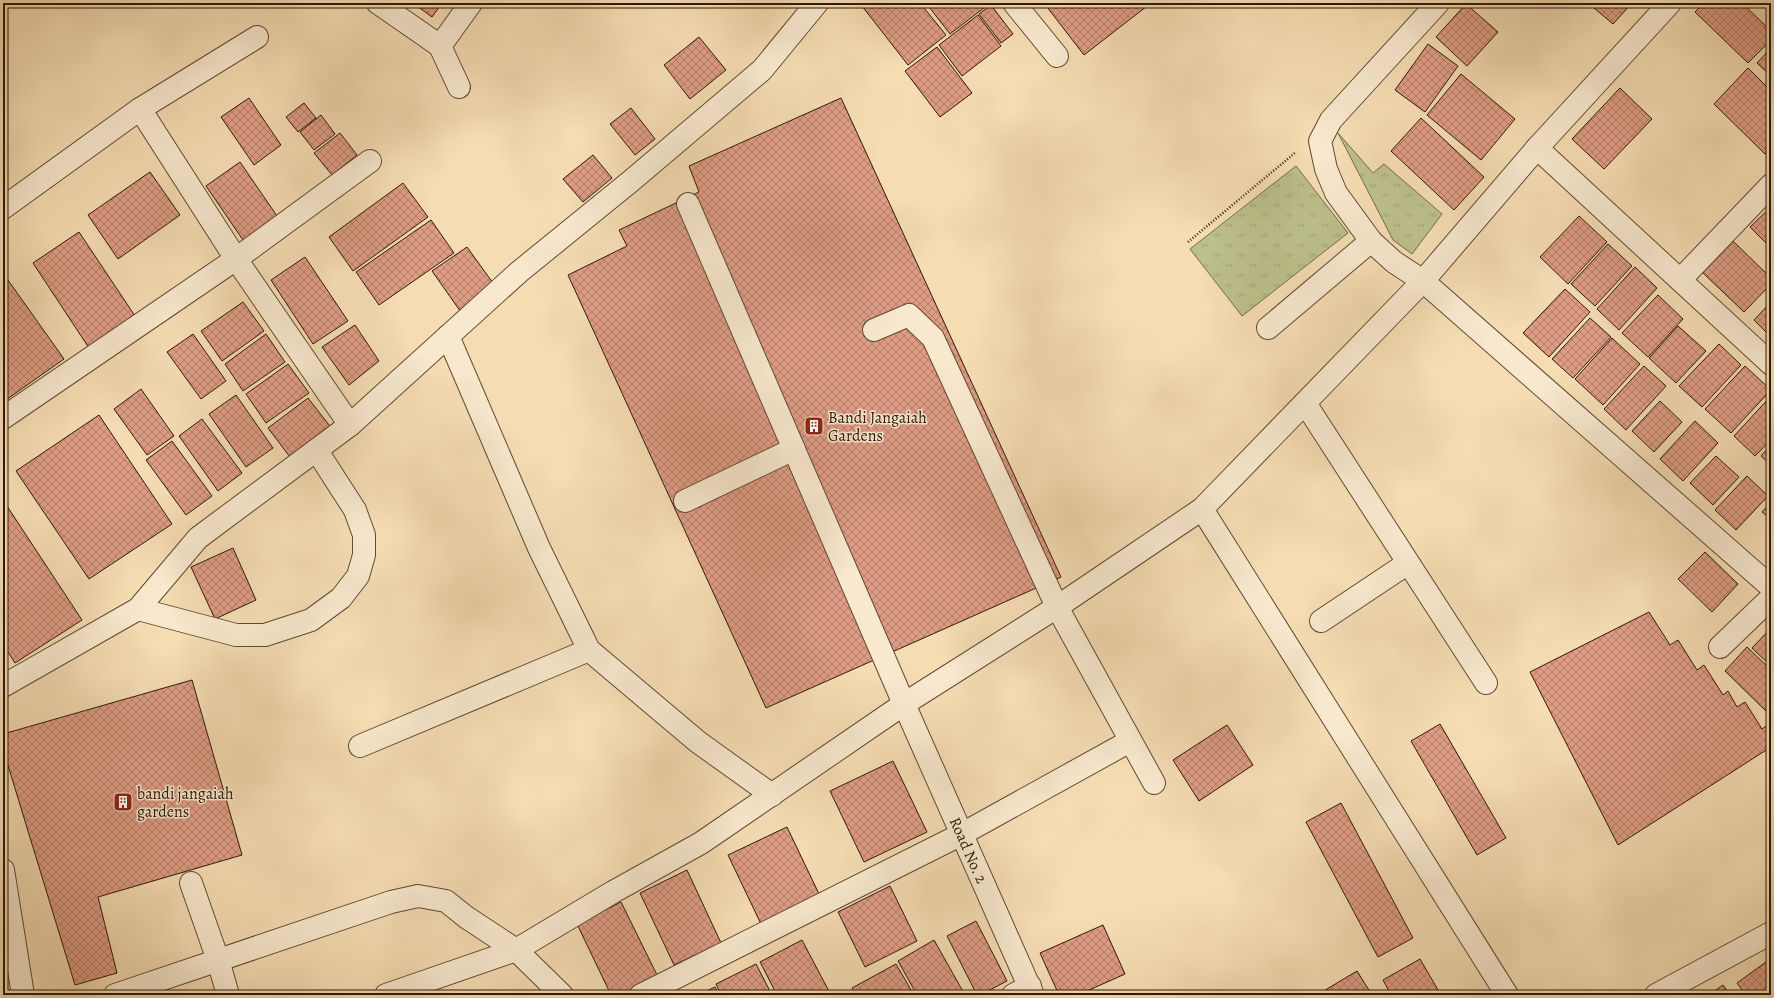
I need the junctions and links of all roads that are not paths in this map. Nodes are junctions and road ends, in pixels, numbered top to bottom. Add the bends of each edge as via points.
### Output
1 (378, 3) edge
2 (470, 3) edge
3 (817, 3) edge
4 (1014, 3) edge
5 (1438, 3) edge
6 (1670, 3) edge
7 (257, 37) dead end
8 (440, 46) junction
9 (1058, 56) dead end
10 (459, 87) dead end
11 (140, 109) junction
12 (1538, 148) junction
13 (370, 161) dead end
14 (1771, 184) edge
15 (688, 204) dead end
16 (3, 208) edge
17 (1371, 241) junction
18 (236, 259) junction
19 (1680, 280) junction
20 (1423, 281) junction
21 (1268, 328) dead end
22 (874, 330) dead end
23 (448, 336) junction
24 (1771, 364) edge
25 (1305, 403) junction
26 (3, 418) edge
27 (350, 425) junction
28 (794, 449) junction
29 (317, 451) junction
30 (686, 501) dead end
31 (1202, 509) junction
32 (1408, 563) junction
33 (1771, 586) edge
34 (1771, 598) edge
35 (1057, 607) junction
36 (138, 609) junction
37 (1321, 621) dead end
38 (1720, 647) dead end
39 (589, 650) junction
40 (1486, 684) dead end
41 (3, 686) edge
42 (904, 704) junction
43 (1130, 741) junction
44 (360, 746) dead end
45 (1154, 783) dead end
46 (772, 795) junction
47 (962, 834) junction
48 (3, 870) edge
49 (191, 883) dead end
50 (1771, 933) edge
51 (516, 950) junction
52 (218, 960) junction
53 (11, 964) edge
54 (1025, 992) edge
55 (23, 995) edge
56 (115, 995) edge
57 (228, 995) edge
58 (386, 995) edge
59 (562, 995) edge
60 (641, 995) edge
61 (1507, 995) edge
62 (1656, 995) edge

1 - 8 street
2 - 8 street
3 - 23 street via 762,70 520,272
4 - 9 street
5 - 17 street via 1331,120 1320,141 1326,169 1336,193
6 - 12 street
7 - 11 street
8 - 10 street
11 - 16 street
11 - 18 street
12 - 19 street
12 - 20 street
13 - 18 street
14 - 19 street
15 - 28 street, Road No. 2
17 - 20 street via 1394,262
17 - 21 street
18 - 26 street
18 - 27 street
19 - 24 street
20 - 25 street
20 - 33 street
22 - 35 street via 909,315 933,338
23 - 27 street
23 - 39 street via 539,548
25 - 31 street
25 - 32 street
27 - 29 street
28 - 30 street
28 - 42 street, Road No. 2
29 - 36 street via 198,538
29 - 36 street via 356,510 364,535 364,555 358,576 341,598 311,620 265,635 236,635
31 - 35 street
31 - 61 street
32 - 37 street
32 - 40 street
34 - 38 street
35 - 42 street
35 - 43 street
36 - 41 street
39 - 44 street
39 - 46 street via 698,742
42 - 46 street
42 - 47 street, Road No. 2
43 - 45 street
43 - 47 street
46 - 51 street via 701,843 612,892
47 - 54 street, Road No. 2
47 - 60 street
48 - 53 street
49 - 52 street
50 - 62 street
51 - 52 street via 446,902 418,896 392,902
51 - 58 street
51 - 59 street
52 - 56 street
52 - 57 street
53 - 55 street

